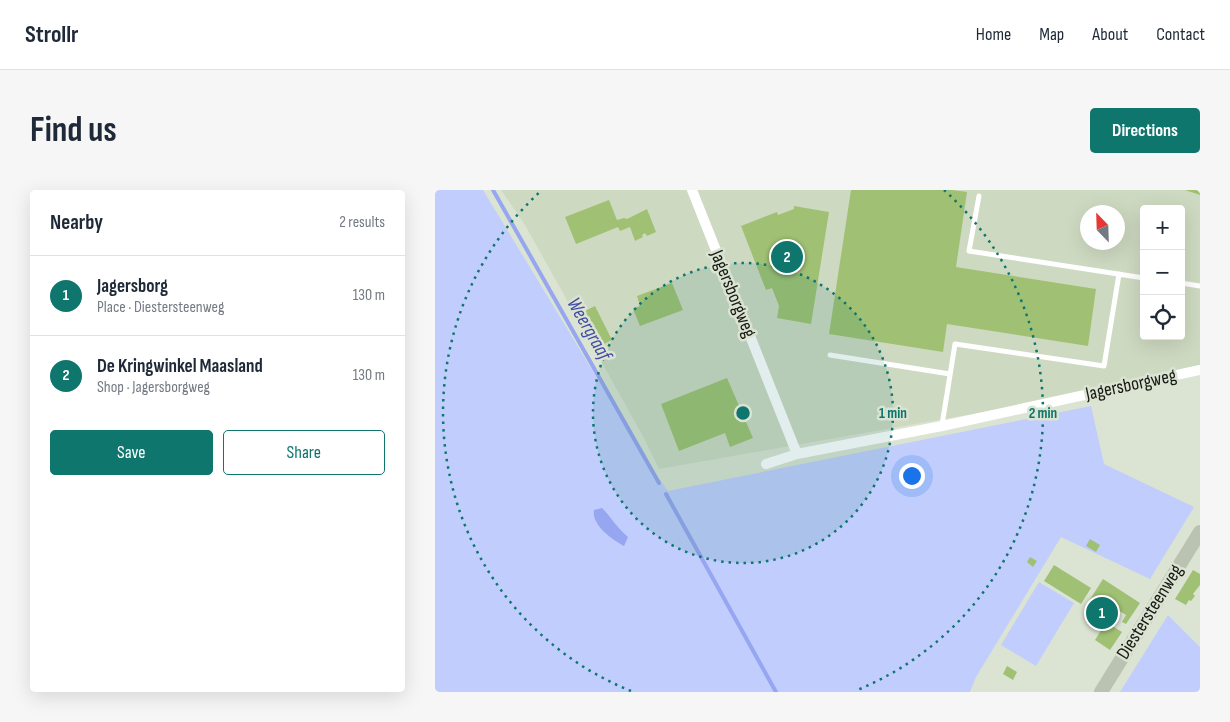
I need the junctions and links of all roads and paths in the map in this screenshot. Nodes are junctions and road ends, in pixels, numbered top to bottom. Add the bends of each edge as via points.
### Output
1 (692, 190) edge
2 (979, 196) dead end
3 (1119, 274) junction
4 (1140, 277) edge
5 (1185, 284) edge
6 (1200, 286) edge
7 (830, 355) dead end
8 (1200, 370) edge
9 (950, 374) junction
10 (942, 426) junction
11 (797, 454) junction
12 (766, 464) dead end
13 (1200, 532) edge
14 (1101, 692) edge

1 - 11 street, Jagersborgweg
2 - 3 lane via 969,251
3 - 4 lane
3 - 9 lane via 1104,366 955,344
5 - 6 lane
7 - 9 lane
8 - 10 street, Jagersborgweg
9 - 10 lane
10 - 11 street, Jagersborgweg
11 - 12 street, Jagersborgweg
13 - 14 main road, Diestersteenweg

